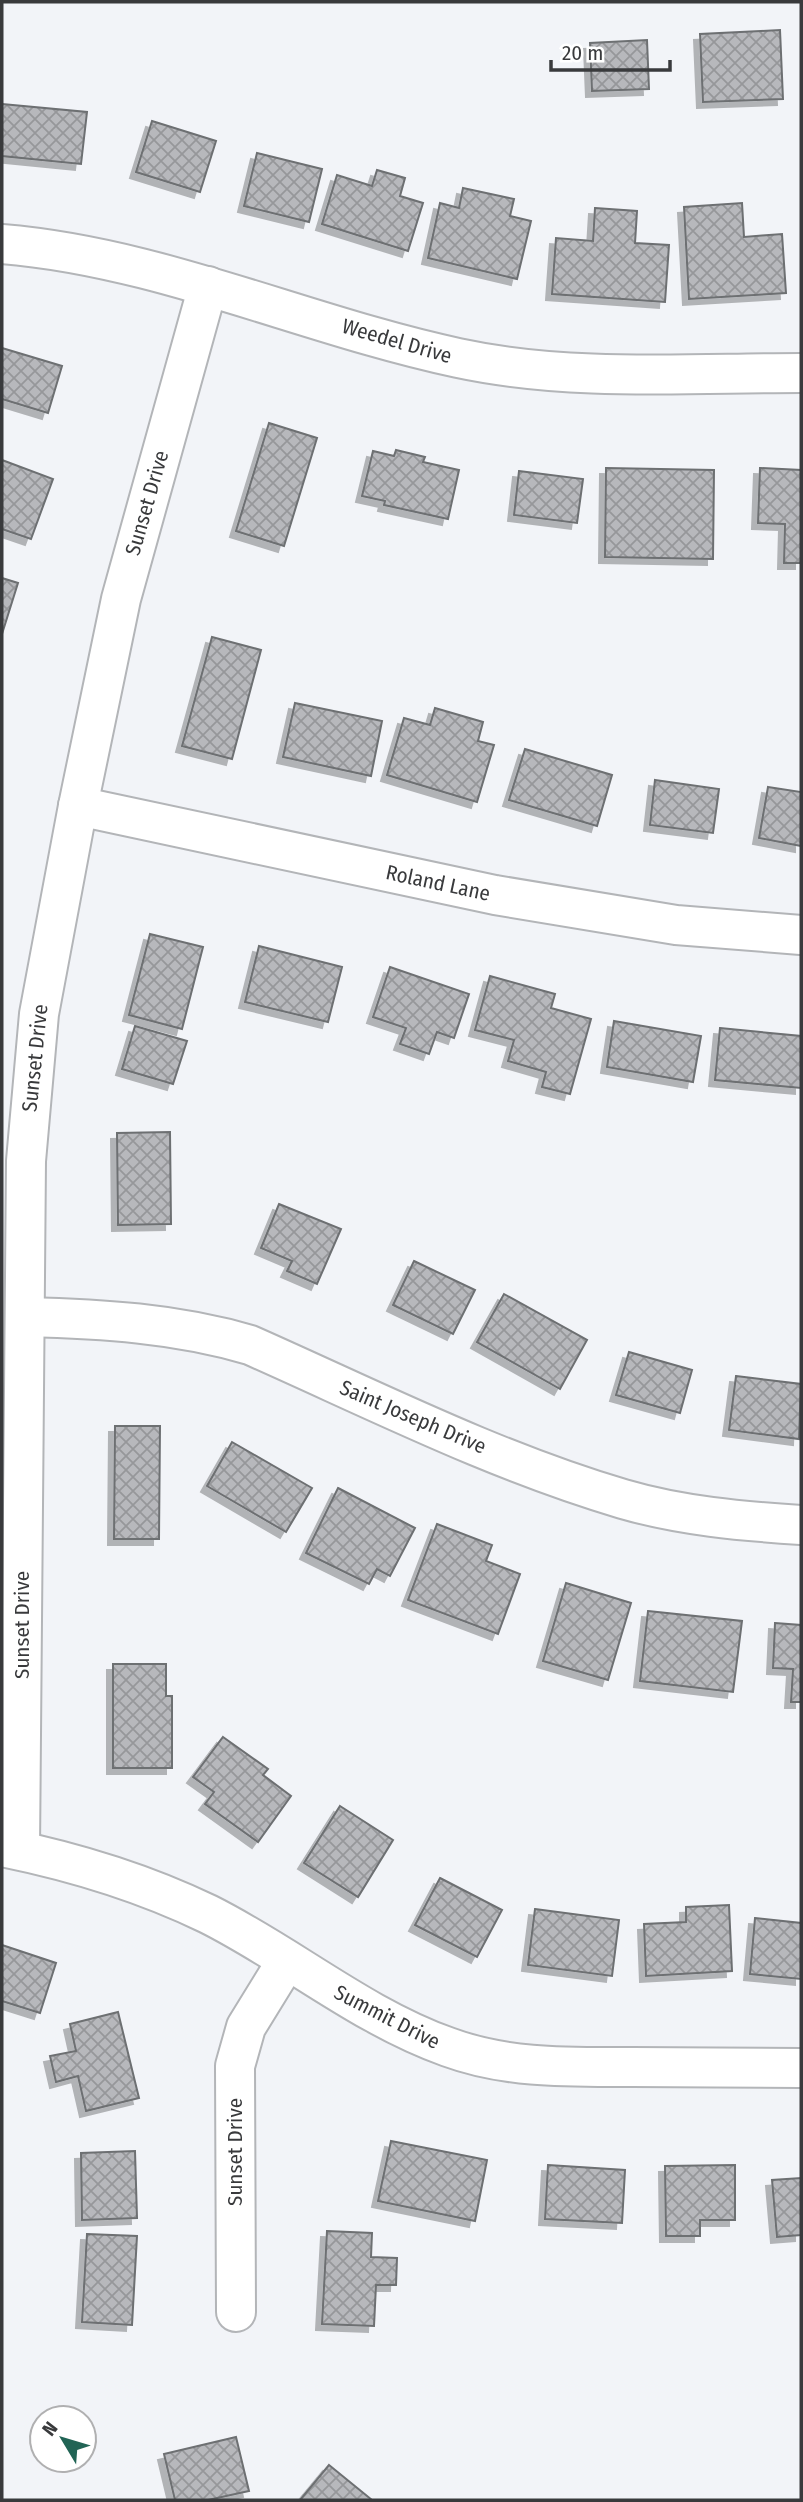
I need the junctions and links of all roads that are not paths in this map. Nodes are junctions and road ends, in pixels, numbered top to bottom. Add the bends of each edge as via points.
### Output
1 (2, 244) edge
2 (208, 286) junction
3 (801, 373) edge
4 (78, 806) junction
5 (801, 935) edge
6 (25, 1317) junction
7 (801, 1525) edge
8 (11, 1849) edge
9 (286, 1962) junction
10 (801, 2068) edge
11 (236, 2312) dead end

1 - 2 street, Weedel Drive via 88,255
2 - 3 street, Weedel Drive via 487,364 595,373
2 - 4 street, Sunset Drive via 134,548
4 - 5 street, Roland Lane via 495,895 676,925
4 - 6 street, Sunset Drive via 33,1067 26,1161
6 - 7 street, Saint Joseph Drive via 93,1319 213,1334 250,1345 529,1466 624,1499 683,1513
6 - 8 street, Sunset Drive
8 - 9 street, Summit Drive via 168,1896 210,1915
9 - 10 street, Summit Drive via 414,2034 487,2059 537,2067
9 - 11 street, Sunset Drive via 246,2027 235,2066

